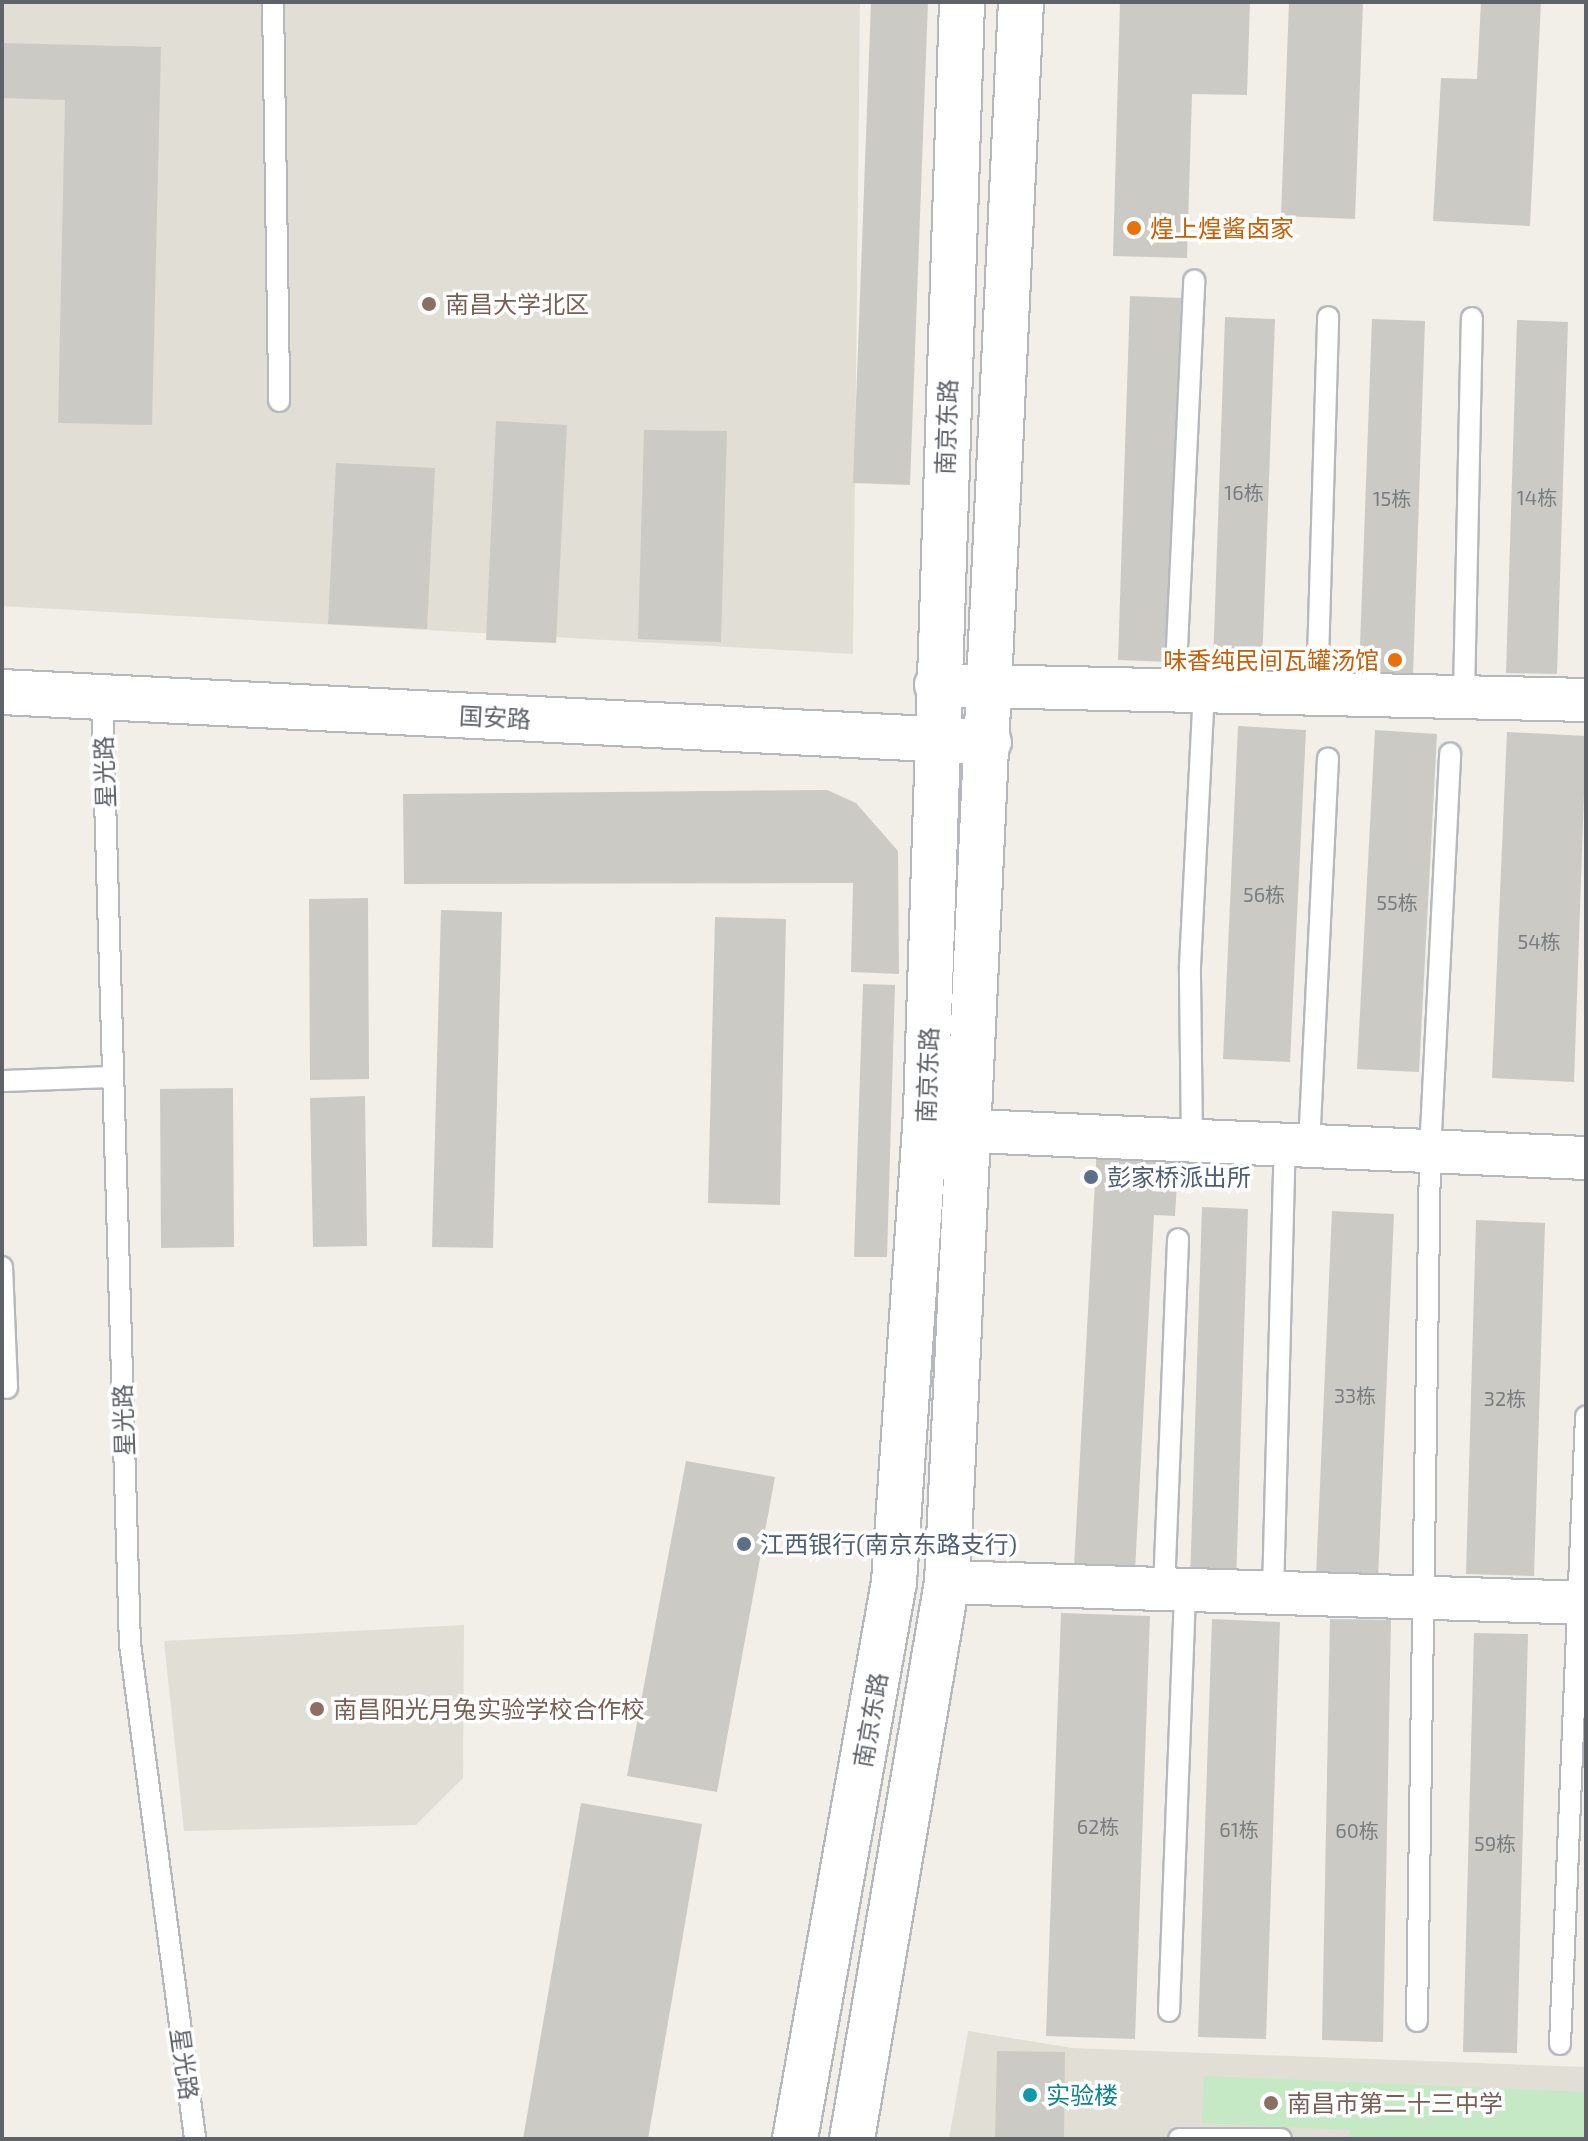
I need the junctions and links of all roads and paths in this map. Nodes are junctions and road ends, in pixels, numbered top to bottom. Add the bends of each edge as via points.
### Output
1 (273, 2) edge
2 (962, 2) edge
3 (1021, 2) edge
4 (1194, 280) dead end
5 (1328, 317) dead end
6 (1472, 318) dead end
7 (279, 401) dead end
8 (936, 685) junction
9 (991, 686) junction
10 (1190, 690) junction
11 (2, 692) edge
12 (1317, 693) junction
13 (1464, 695) junction
14 (102, 697) junction
15 (1586, 700) edge
16 (935, 740) junction
17 (989, 742) junction
18 (1450, 754) dead end
19 (1328, 758) dead end
20 (113, 1077) junction
21 (2, 1081) edge
22 (974, 1131) junction
23 (1192, 1141) junction
24 (1297, 1146) junction
25 (1430, 1152) junction
26 (1586, 1158) edge
27 (1178, 1239) dead end
28 (2, 1267) edge
29 (7, 1388) dead end
30 (1586, 1417) edge
31 (947, 1582) junction
32 (1174, 1589) junction
33 (1273, 1593) junction
34 (1422, 1598) junction
35 (1581, 1603) edge
36 (1169, 2011) dead end
37 (1417, 2021) dead end
38 (1560, 2044) dead end
39 (195, 2139) edge
40 (795, 2139) edge
41 (852, 2139) edge
42 (1179, 2139) edge
43 (1281, 2139) edge

1 - 7 lane
2 - 8 main road, 南京东路
3 - 9 main road, 南京东路
4 - 10 lane
5 - 12 lane
6 - 13 lane
8 - 9 street
8 - 16 main road, 南京东路
9 - 10 street
9 - 17 main road, 南京东路
10 - 12 street
10 - 23 lane
11 - 14 main road, 国安路
12 - 13 street
13 - 15 street
14 - 16 main road, 国安路
14 - 20 lane, 星光路
16 - 17 main road, 国安路
16 - 40 main road, 南京东路 via 926,1111 894,1582
17 - 22 main road, 南京东路
18 - 25 lane
19 - 24 lane
20 - 21 lane
20 - 39 lane, 星光路 via 130,1644
22 - 23 street
22 - 31 main road, 南京东路
23 - 24 street
24 - 25 street
24 - 33 lane
25 - 26 street
25 - 34 lane
27 - 32 lane
28 - 29 lane
30 - 35 lane
31 - 32 street
31 - 41 main road, 南京东路
32 - 33 street
32 - 36 lane
33 - 34 street
34 - 35 street
34 - 37 lane
35 - 38 lane
42 - 43 lane

